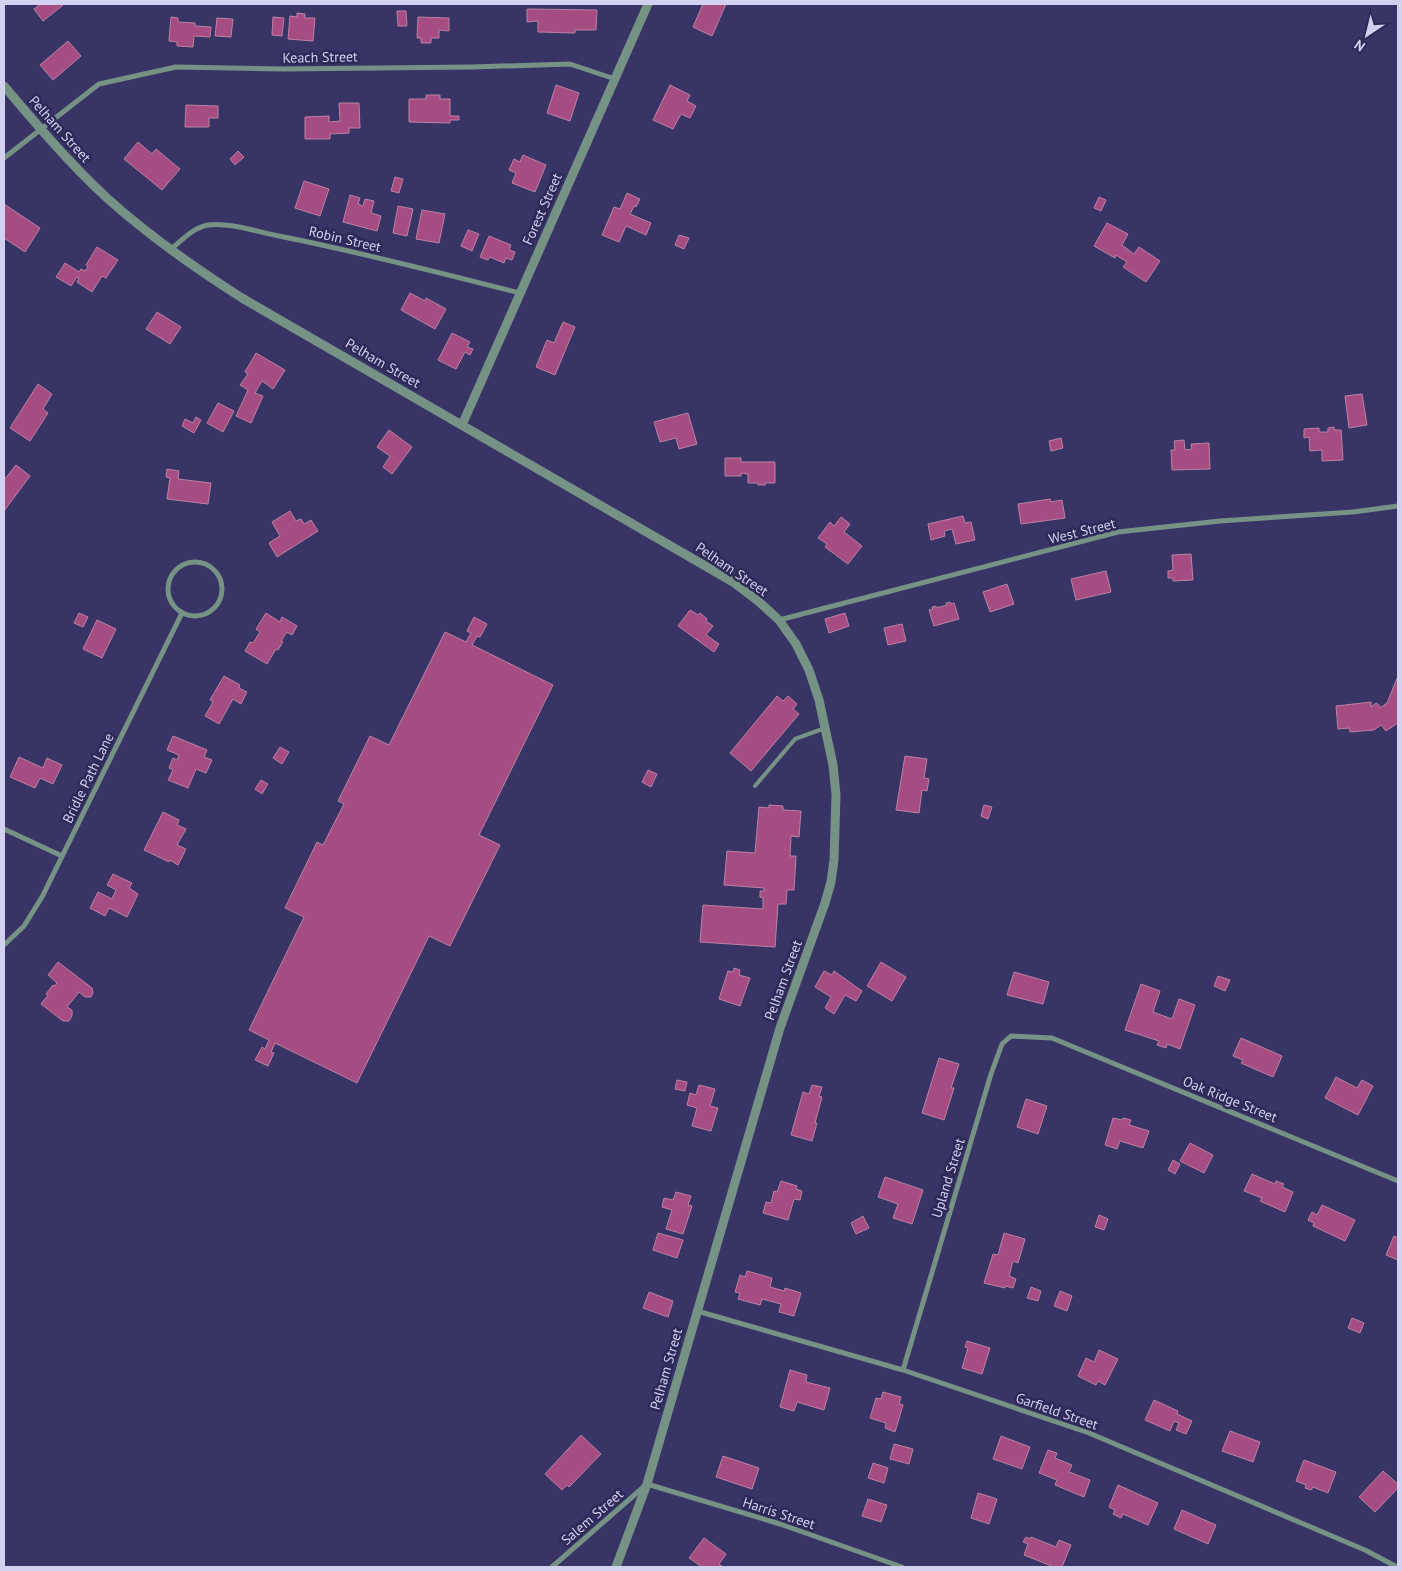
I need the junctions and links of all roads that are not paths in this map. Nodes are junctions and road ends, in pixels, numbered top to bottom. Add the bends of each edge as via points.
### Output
1 (648, 4) edge
2 (615, 79) junction
3 (4, 86) edge
4 (40, 129) junction
5 (4, 158) edge
6 (170, 250) junction
7 (520, 293) junction
8 (462, 425) junction
9 (1398, 506) edge
10 (182, 613) junction
11 (779, 620) junction
12 (825, 728) junction
13 (755, 786) dead end
14 (4, 829) edge
15 (62, 856) junction
16 (4, 945) edge
17 (1052, 1038) joint
18 (1398, 1181) edge
19 (697, 1311) junction
20 (903, 1370) junction
21 (647, 1484) junction
22 (552, 1567) edge
23 (616, 1567) edge
24 (902, 1567) edge
25 (1397, 1567) edge

1 - 2 street, Forest Street
2 - 4 street, Keach Street via 570,64 283,69 176,67 99,84
2 - 7 street, Forest Street
3 - 4 street, Pelham Street
4 - 5 street, Keach Street
4 - 6 street, Pelham Street via 107,198
6 - 7 street, Robin Street via 196,230 216,224 303,241
6 - 8 street, Pelham Street via 242,298
7 - 8 street, Forest Street
8 - 11 street, Pelham Street via 710,568 758,600
9 - 11 street, West Street via 1118,532
10 - 10 street via 203,615 219,602 222,586 211,568 201,563 190,563 172,575 169,596
10 - 15 street, Bridle Path Lane
11 - 12 street, Pelham Street via 809,670
12 - 13 lane via 795,739
12 - 19 street, Pelham Street via 836,795 831,882 780,1028
14 - 15 street
15 - 16 street, Bridle Path Lane via 34,912
17 - 18 street, Oak Ridge Street
17 - 20 street, Upland Street via 1011,1036 1002,1044
19 - 20 street, Garfield Street
19 - 21 street, Pelham Street
20 - 25 street, Garfield Street via 1089,1433 1365,1550
21 - 22 street, Salem Street
21 - 23 street, Pelham Street
21 - 24 street, Harris Street via 780,1524

